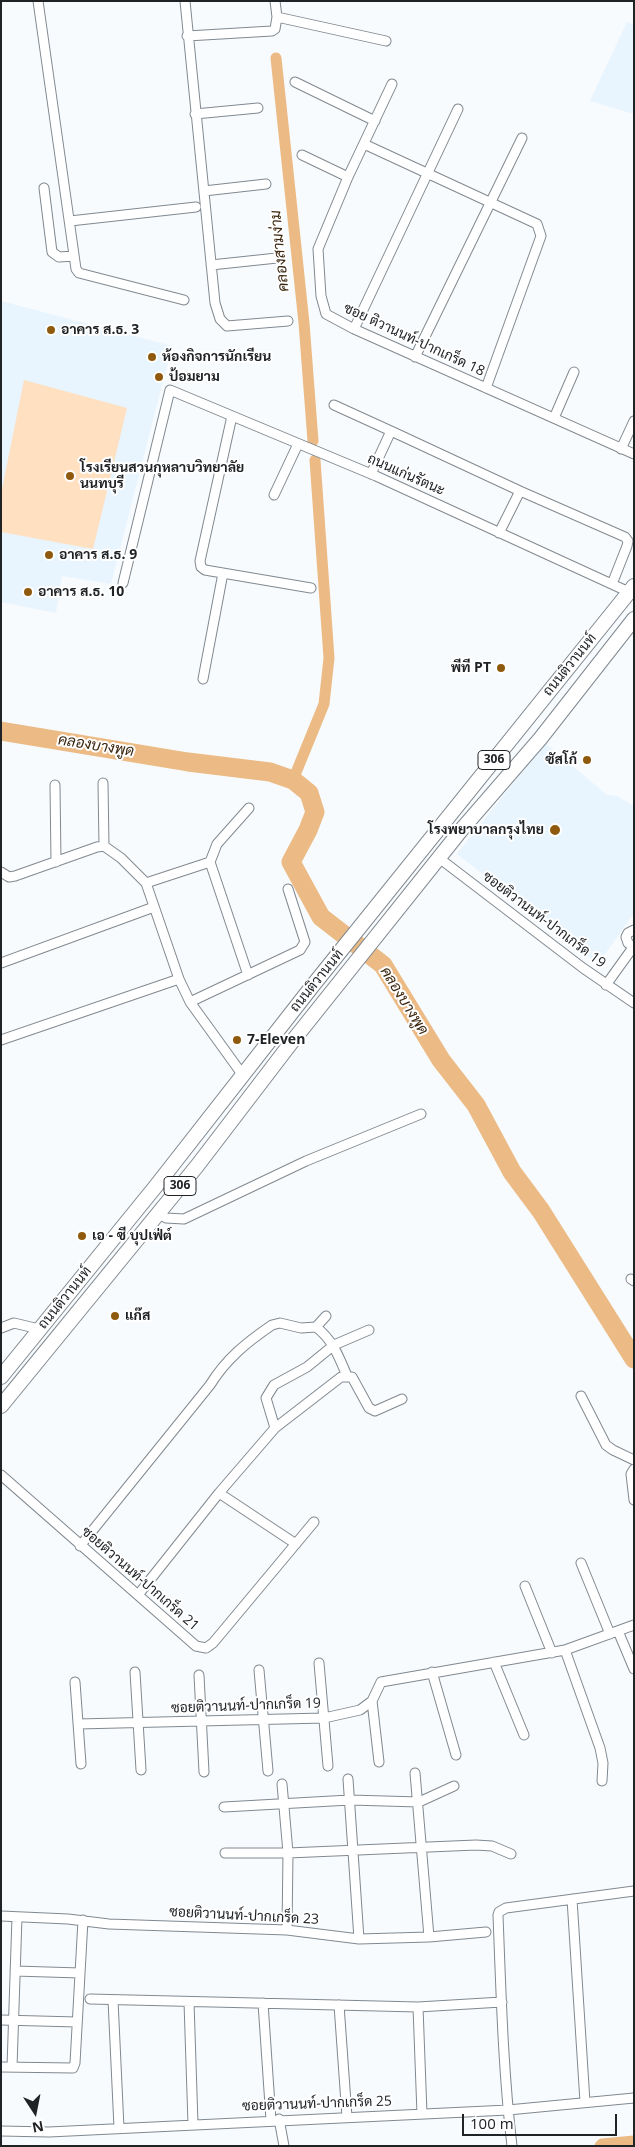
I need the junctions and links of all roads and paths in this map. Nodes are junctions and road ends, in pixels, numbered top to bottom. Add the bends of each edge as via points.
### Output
1 (38, 1) edge
2 (185, 1) edge
3 (275, 1) edge
4 (277, 17) junction
5 (187, 36) junction
6 (386, 41) dead end
7 (295, 82) dead end
8 (392, 84) dead end
9 (258, 108) dead end
10 (458, 109) dead end
11 (195, 114) junction
12 (375, 121) junction
13 (522, 138) dead end
14 (364, 144) junction
15 (302, 155) dead end
16 (429, 173) junction
17 (348, 176) junction
18 (266, 184) dead end
19 (44, 188) dead end
20 (204, 191) junction
21 (490, 201) junction
22 (196, 207) dead end
23 (70, 221) junction
24 (74, 256) junction
25 (277, 258) dead end
26 (211, 265) junction
27 (184, 300) dead end
28 (288, 321) dead end
29 (354, 329) junction
30 (415, 357) junction
31 (574, 372) dead end
32 (486, 388) junction
33 (334, 405) dead end
34 (232, 416) junction
35 (554, 418) junction
36 (634, 421) edge
37 (391, 431) junction
38 (298, 444) junction
39 (622, 449) junction
40 (634, 454) edge
41 (371, 474) junction
42 (520, 491) junction
43 (274, 495) dead end
44 (499, 533) junction
45 (223, 573) junction
46 (123, 583) dead end
47 (612, 584) junction
48 (311, 588) dead end
49 (631, 589) edge
50 (634, 619) edge
51 (203, 679) dead end
52 (103, 783) dead end
53 (55, 786) dead end
54 (249, 808) dead end
55 (104, 846) junction
56 (439, 858) junction
57 (56, 862) junction
58 (210, 862) junction
59 (1, 872) edge
60 (146, 883) junction
61 (288, 889) dead end
62 (154, 906) junction
63 (634, 930) edge
64 (633, 946) edge
65 (1, 963) edge
66 (248, 975) junction
67 (179, 979) junction
68 (606, 985) junction
69 (190, 1002) junction
70 (634, 1003) edge
71 (1, 1040) edge
72 (242, 1074) junction
73 (421, 1114) dead end
74 (158, 1212) junction
75 (326, 1316) dead end
76 (316, 1327) junction
77 (1, 1328) edge
78 (40, 1329) junction
79 (368, 1330) dead end
80 (334, 1345) junction
81 (347, 1376) junction
82 (1, 1377) edge
83 (581, 1396) dead end
84 (402, 1399) dead end
85 (1, 1406) edge
86 (275, 1428) junction
87 (634, 1460) edge
88 (634, 1468) edge
89 (1, 1475) edge
90 (219, 1493) junction
91 (634, 1500) edge
92 (314, 1522) dead end
93 (296, 1544) junction
94 (80, 1546) junction
95 (580, 1563) dead end
96 (525, 1586) dead end
97 (138, 1596) junction
98 (634, 1625) edge
99 (614, 1632) junction
100 (565, 1650) junction
101 (552, 1653) junction
102 (494, 1662) junction
103 (319, 1663) dead end
104 (634, 1669) edge
105 (259, 1670) dead end
106 (135, 1672) dead end
107 (432, 1672) junction
108 (199, 1675) dead end
109 (75, 1682) dead end
110 (372, 1701) junction
111 (324, 1718) junction
112 (263, 1720) junction
113 (202, 1722) junction
114 (138, 1723) junction
115 (78, 1724) junction
116 (524, 1735) dead end
117 (456, 1755) dead end
118 (379, 1762) dead end
119 (82, 1764) dead end
120 (328, 1766) dead end
121 (141, 1770) dead end
122 (268, 1771) dead end
123 (204, 1772) dead end
124 (415, 1773) dead end
125 (348, 1779) dead end
126 (602, 1781) dead end
127 (282, 1784) dead end
128 (454, 1786) dead end
129 (350, 1800) junction
130 (418, 1802) junction
131 (283, 1804) junction
132 (224, 1807) dead end
133 (422, 1848) junction
134 (353, 1851) junction
135 (226, 1853) dead end
136 (288, 1853) junction
137 (511, 1854) dead end
138 (634, 1891) edge
139 (572, 1899) junction
140 (1, 1916) edge
141 (17, 1917) junction
142 (83, 1920) junction
143 (287, 1930) junction
144 (486, 1932) dead end
145 (429, 1937) junction
146 (359, 1939) junction
147 (15, 1971) junction
148 (80, 1973) junction
149 (90, 1999) dead end
150 (113, 2000) junction
151 (189, 2002) junction
152 (502, 2002) junction
153 (263, 2003) junction
154 (340, 2005) junction
155 (418, 2007) junction
156 (1, 2020) edge
157 (14, 2020) junction
158 (77, 2022) junction
159 (1, 2067) edge
160 (12, 2067) junction
161 (634, 2098) edge
162 (586, 2102) junction
163 (508, 2110) junction
164 (422, 2114) junction
165 (347, 2117) junction
166 (275, 2119) junction
167 (193, 2124) junction
168 (119, 2128) junction
169 (1, 2131) edge
170 (284, 2146) edge
171 (512, 2146) edge

1 - 23 street
2 - 5 street
3 - 4 street
4 - 5 street via 272,31
4 - 6 street
5 - 11 street
7 - 12 street
8 - 12 street, ซอย ติวานนท์-ปากเกร็ด 18
9 - 11 street
10 - 16 street
11 - 20 street
12 - 14 street, ซอย ติวานนท์-ปากเกร็ด 18
13 - 21 street
14 - 16 street
14 - 17 street, ซอย ติวานนท์-ปากเกร็ด 18
15 - 17 street
16 - 21 street
16 - 29 street
17 - 29 street, ซอย ติวานนท์-ปากเกร็ด 18 via 318,249 323,308 326,314
18 - 20 street
19 - 24 street via 52,252 59,257
20 - 26 street
21 - 30 street
21 - 32 street via 537,224 541,236
22 - 23 street
23 - 24 street
24 - 27 street via 80,274
25 - 26 street
26 - 28 street via 215,303 223,324
29 - 30 street, ซอย ติวานนท์-ปากเกร็ด 18
30 - 32 street, ซอย ติวานนท์-ปากเกร็ด 18
31 - 35 street
32 - 35 street, ซอย ติวานนท์-ปากเกร็ด 18
33 - 37 street
34 - 38 street, ถนนแก่นรัตนะ
34 - 45 street via 200,561 205,570
34 - 46 street, ถนนแก่นรัตนะ via 170,390
35 - 39 street, ซอย ติวานนท์-ปากเกร็ด 18
36 - 39 street
37 - 41 street
37 - 42 street
38 - 41 street, ถนนแก่นรัตนะ
38 - 43 street
39 - 40 street, ซอย ติวานนท์-ปากเกร็ด 18
41 - 44 street, ถนนแก่นรัตนะ
42 - 44 street
42 - 47 street via 625,537 627,546
44 - 47 street, ถนนแก่นรัตนะ
45 - 48 street
45 - 51 street
47 - 49 street, ถนนแก่นรัตนะ
49 - 72 main road, ถนนติวานนท์ / 306
50 - 56 main road, ถนนติวานนท์ / 306 via 540,739
52 - 55 street
53 - 57 street
54 - 58 street via 217,844
55 - 57 street
55 - 60 street
56 - 68 street, ซอยติวานนท์-ปากเกร็ด 19
56 - 74 main road, ถนนติวานนท์ / 306
57 - 59 street via 15,876
58 - 60 street
58 - 66 street
60 - 62 street
61 - 66 street via 304,947
62 - 65 street
62 - 67 street
63 - 64 street via 626,938
64 - 68 street
66 - 69 street
67 - 69 street
67 - 71 street
68 - 70 street, ซอยติวานนท์-ปากเกร็ด 19
69 - 72 street
72 - 78 main road, ถนนติวานนท์ / 306
73 - 74 street via 306,1161 184,1219 166,1218
74 - 85 main road, ถนนติวานนท์ / 306
75 - 76 street
76 - 80 street
76 - 94 street via 272,1325 231,1356
77 - 78 street via 14,1323
78 - 82 main road, ถนนติวานนท์ / 306
79 - 80 street
80 - 81 street
80 - 86 street via 307,1367 274,1385 269,1392 266,1398
81 - 84 street via 352,1377 369,1408 375,1411
81 - 86 street
83 - 87 street via 606,1445
86 - 90 street
88 - 91 street via 631,1474
89 - 94 street, ซอยติวานนท์-ปากเกร็ด 21
90 - 93 street
90 - 97 street
92 - 93 street, ซอยติวานนท์-ปากเกร็ด 21
93 - 97 street, ซอยติวานนท์-ปากเกร็ด 21 via 206,1648 196,1646
94 - 97 street, ซอยติวานนท์-ปากเกร็ด 21
95 - 99 street
96 - 101 street
98 - 99 street, ซอยติวานนท์-ปากเกร็ด 19
99 - 100 street, ซอยติวานนท์-ปากเกร็ด 19
99 - 104 street
100 - 101 street, ซอยติวานนท์-ปากเกร็ด 19
100 - 126 street via 600,1748
101 - 102 street, ซอยติวานนท์-ปากเกร็ด 19
102 - 107 street, ซอยติวานนท์-ปากเกร็ด 19
102 - 116 street
103 - 111 street
105 - 112 street
106 - 114 street
107 - 110 street, ซอยติวานนท์-ปากเกร็ด 19 via 381,1682
107 - 117 street
108 - 113 street
109 - 115 street
110 - 111 street, ซอยติวานนท์-ปากเกร็ด 19 via 360,1710
110 - 118 street
111 - 112 street, ซอยติวานนท์-ปากเกร็ด 19
111 - 120 street
112 - 113 street, ซอยติวานนท์-ปากเกร็ด 19
112 - 122 street
113 - 114 street, ซอยติวานนท์-ปากเกร็ด 19
113 - 123 street
114 - 115 street, ซอยติวานนท์-ปากเกร็ด 19
114 - 121 street
115 - 119 street
124 - 130 street
125 - 129 street
127 - 131 street
128 - 130 street
129 - 130 street
129 - 131 street
129 - 134 street
130 - 133 street
131 - 132 street
131 - 136 street
133 - 134 street
133 - 137 street via 486,1845
133 - 145 street
134 - 136 street
134 - 146 street
135 - 136 street
136 - 143 street
138 - 139 street
139 - 152 street via 506,1908 499,1912
139 - 162 street
140 - 141 street, ซอยติวานนท์-ปากเกร็ด 23
141 - 142 street, ซอยติวานนท์-ปากเกร็ด 23
141 - 147 street
142 - 143 street, ซอยติวานนท์-ปากเกร็ด 23 via 109,1924
142 - 148 street
143 - 146 street, ซอยติวานนท์-ปากเกร็ด 23
144 - 145 street, ซอยติวานนท์-ปากเกร็ด 23
145 - 146 street, ซอยติวานนท์-ปากเกร็ด 23
147 - 148 street
147 - 157 street
148 - 158 street
149 - 150 street
150 - 151 street
150 - 168 street
151 - 153 street
151 - 167 street
152 - 155 street
152 - 163 street
153 - 154 street
153 - 166 street
154 - 155 street
154 - 165 street
155 - 164 street
156 - 157 street
157 - 158 street
157 - 160 street
158 - 160 street via 73,2068
159 - 160 street
161 - 162 street, ซอยติวานนท์-ปากเกร็ด 25
162 - 163 street, ซอยติวานนท์-ปากเกร็ด 25
163 - 164 street, ซอยติวานนท์-ปากเกร็ด 25
163 - 171 street
164 - 165 street, ซอยติวานนท์-ปากเกร็ด 25
165 - 166 street, ซอยติวานนท์-ปากเกร็ด 25
166 - 167 street, ซอยติวานนท์-ปากเกร็ด 25
166 - 170 street
167 - 168 street, ซอยติวานนท์-ปากเกร็ด 25
168 - 169 street, ซอยติวานนท์-ปากเกร็ด 25

